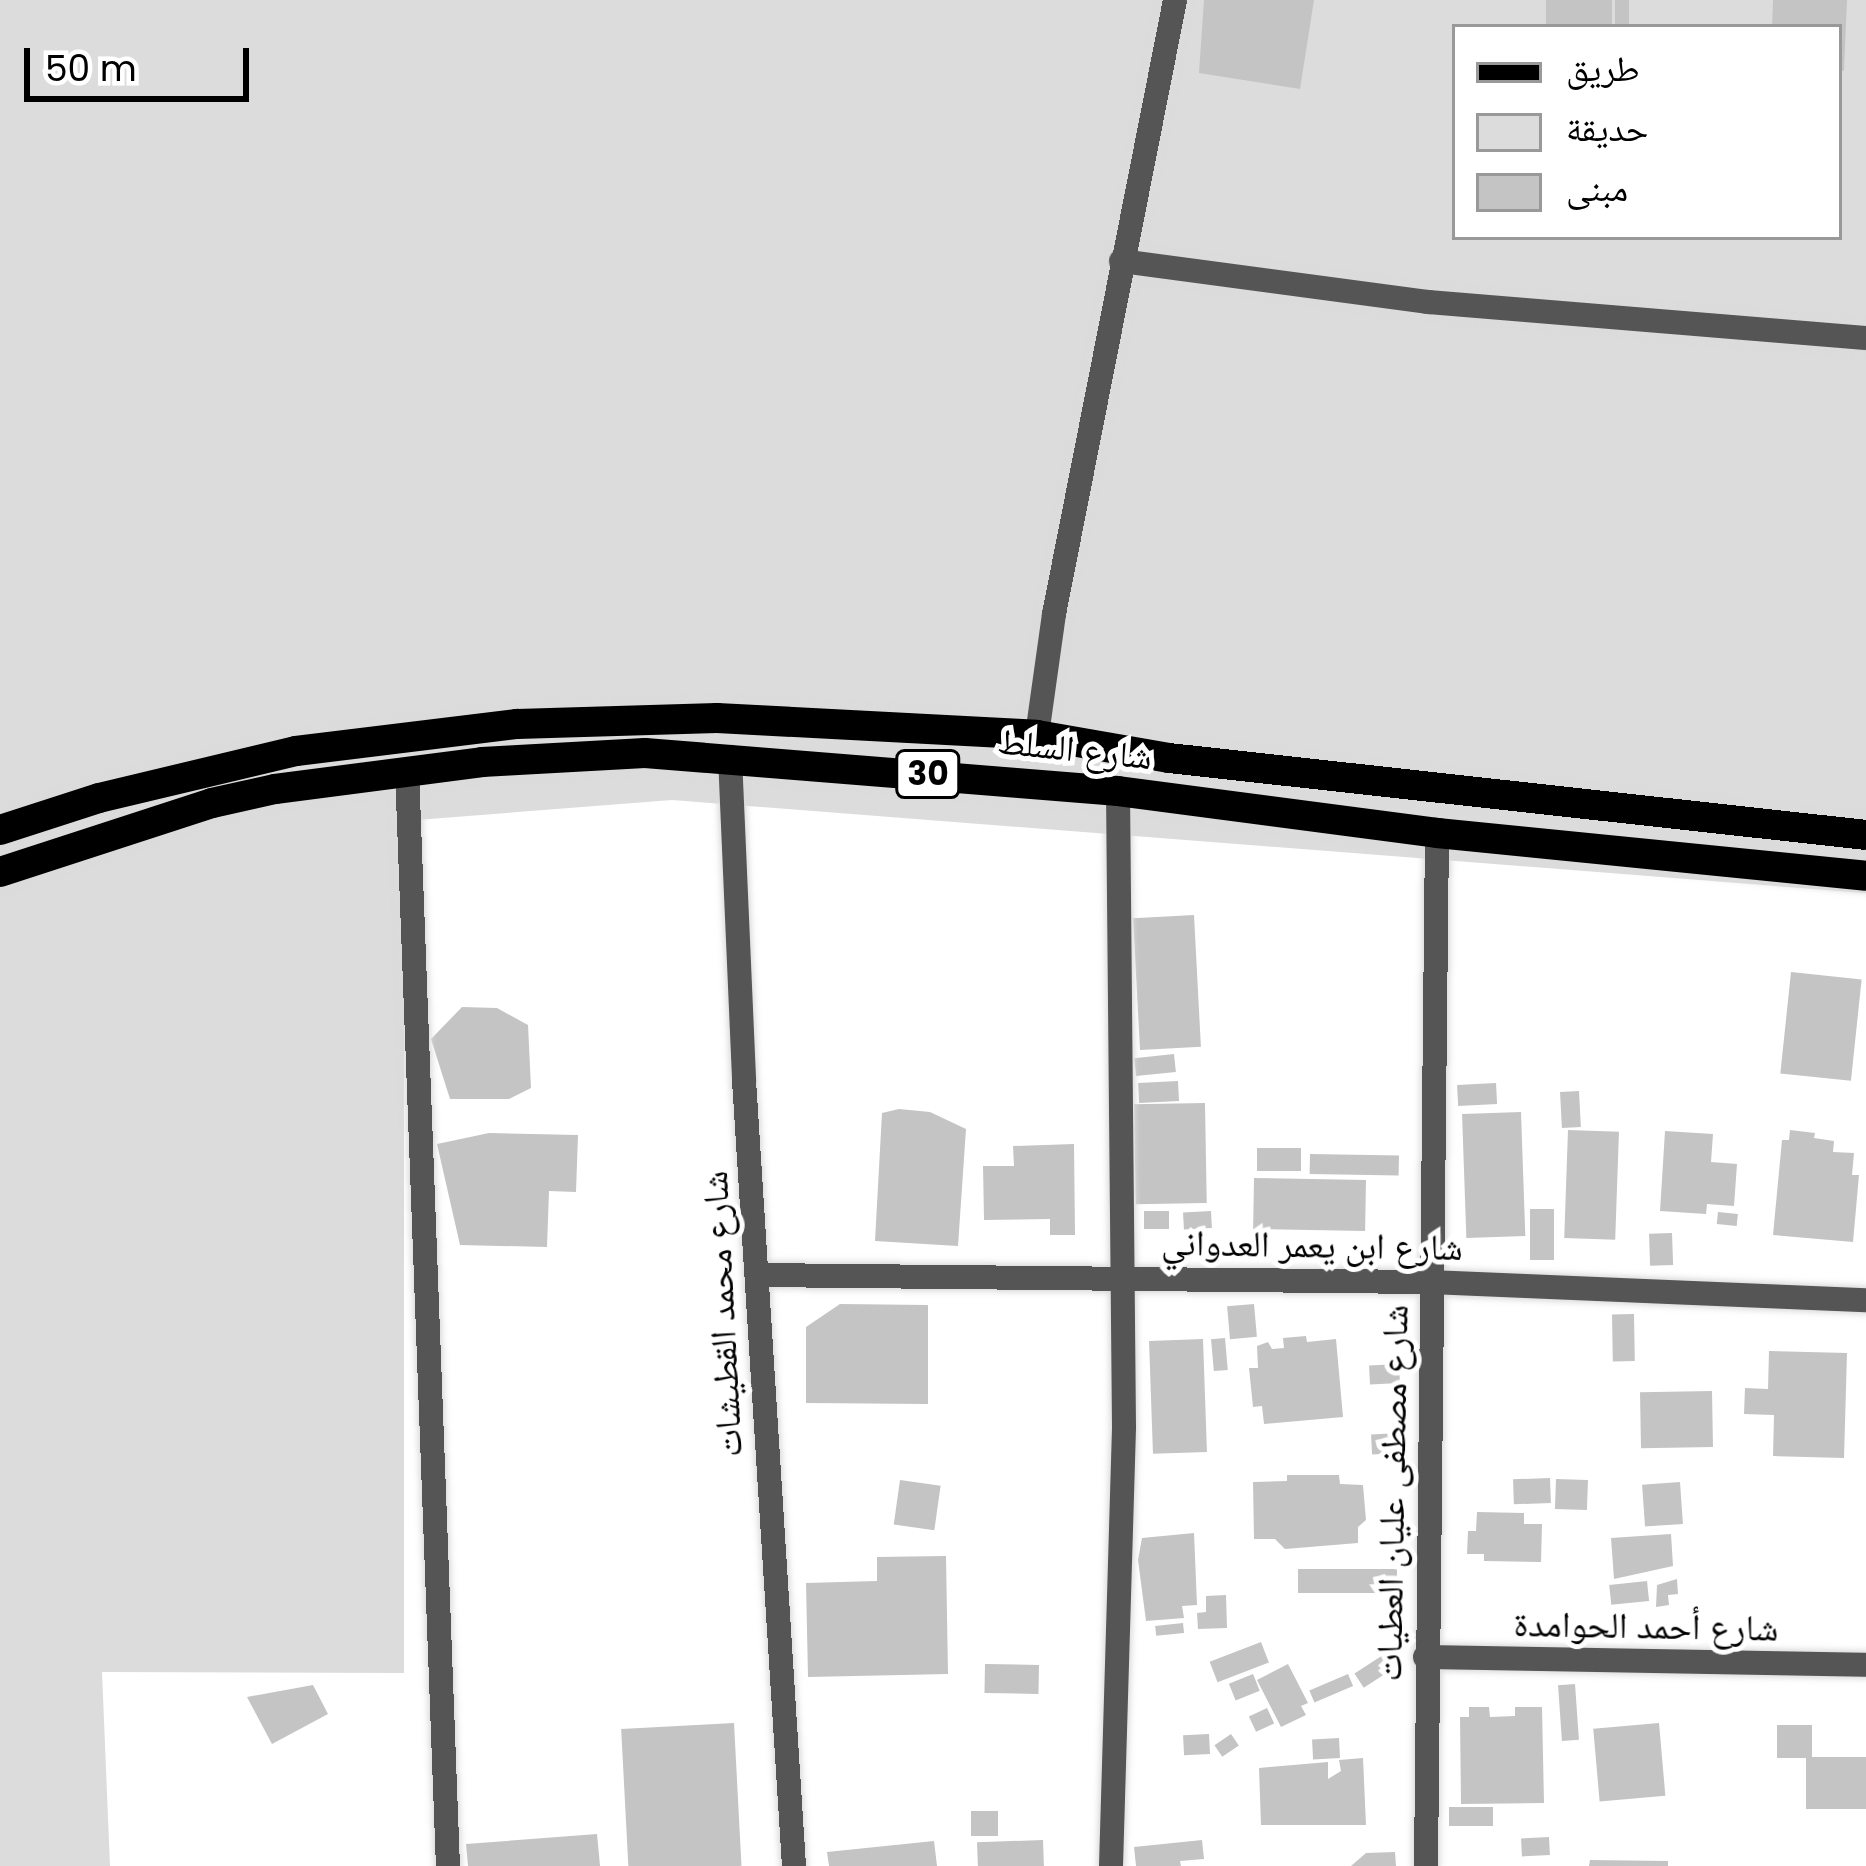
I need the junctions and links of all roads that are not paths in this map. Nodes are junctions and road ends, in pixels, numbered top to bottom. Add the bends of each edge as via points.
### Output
1 (1175, 0) edge
2 (1121, 261) junction
3 (1866, 338) edge
4 (1037, 735) junction
5 (730, 757) junction
6 (407, 770) junction
7 (1118, 791) junction
8 (0, 830) edge
9 (1437, 833) junction
10 (1866, 835) edge
11 (0, 872) edge
12 (1866, 876) edge
13 (757, 1275) junction
14 (1124, 1276) junction
15 (1430, 1282) junction
16 (1866, 1300) edge
17 (1425, 1658) junction
18 (1866, 1665) edge
19 (448, 1866) edge
20 (794, 1866) edge
21 (1111, 1866) edge
22 (1426, 1866) edge

1 - 2 street
2 - 3 street via 1428,302
2 - 4 street
4 - 8 main road, شارع السلط / 30 via 717,718 455,729 277,755
4 - 10 main road, شارع السلط / 30 via 1169,758
5 - 6 main road, شارع السلط / 30 via 585,754
5 - 7 main road, شارع السلط / 30
5 - 13 street, شارع محمد القطيشات
6 - 11 main road, شارع السلط / 30 via 212,803
6 - 19 street
7 - 9 main road, شارع السلط / 30
7 - 14 street
9 - 12 main road, شارع السلط / 30
9 - 15 street, شارع مصطفى عليان العطيات
13 - 14 street, شارع ابن يعمر العدواني
13 - 20 street, شارع محمد القطيشات
14 - 15 street, شارع ابن يعمر العدواني
14 - 21 street
15 - 16 street, شارع ابن يعمر العدواني
15 - 17 street, شارع مصطفى عليان العطيات
17 - 18 street, شارع أحمد الحوامدة
17 - 22 street, شارع مصطفى عليان العطيات

